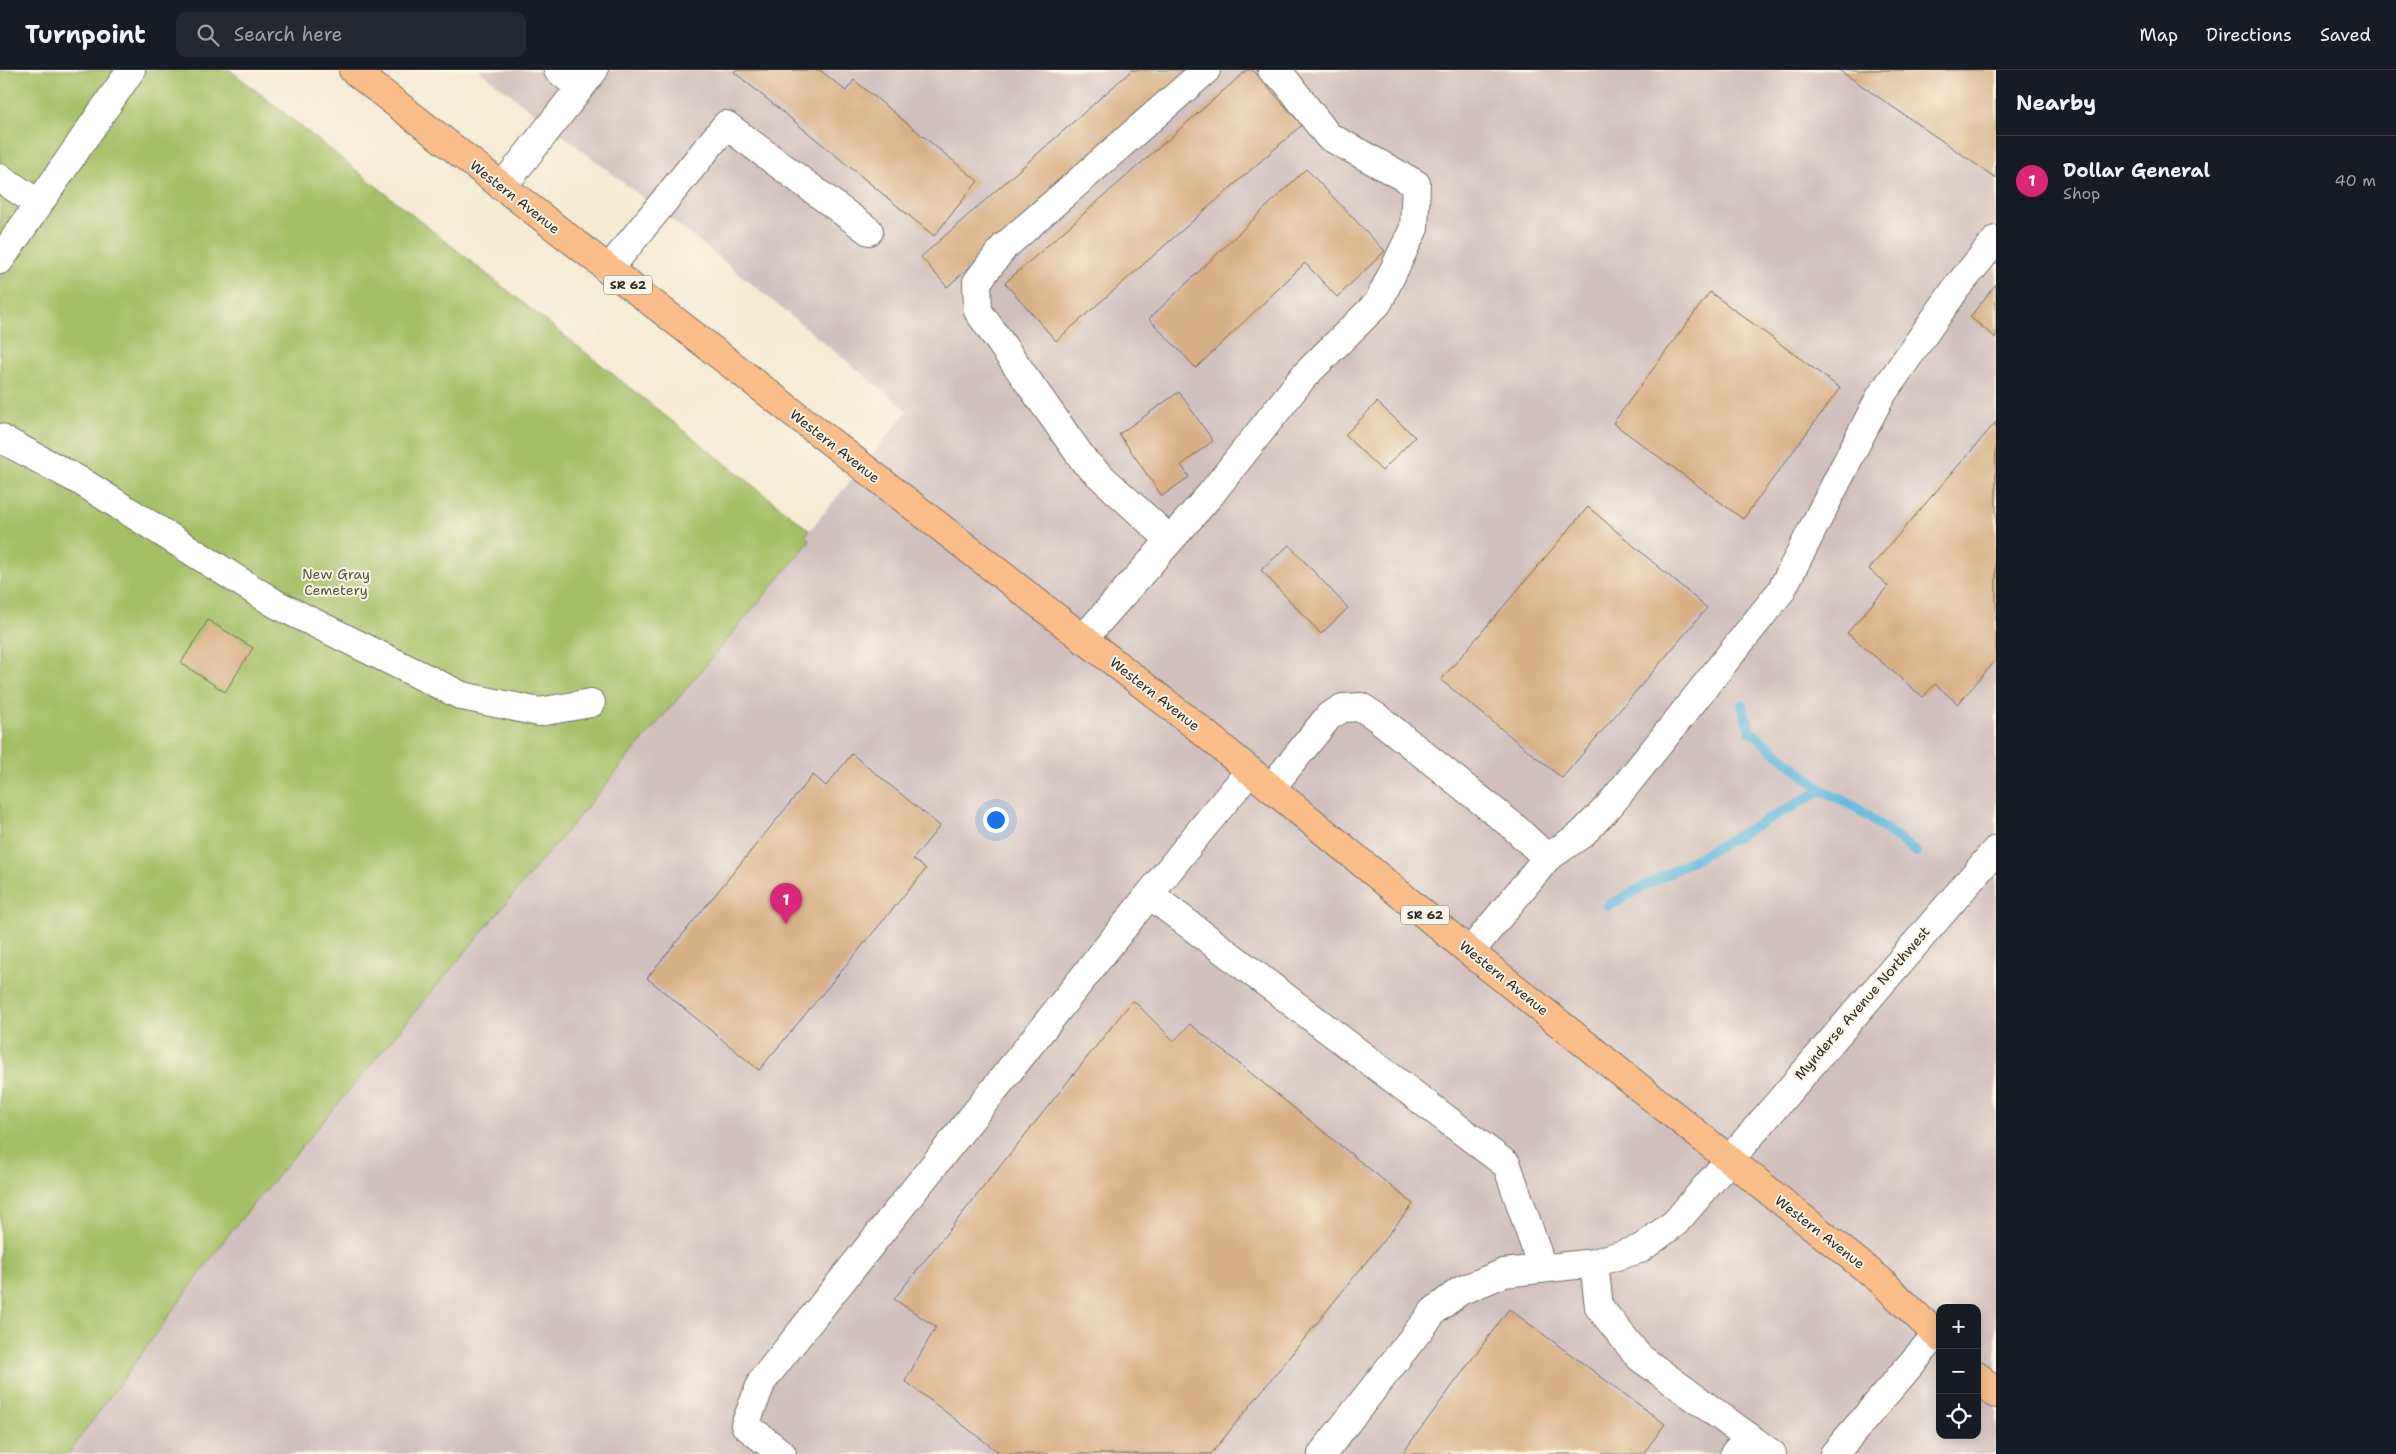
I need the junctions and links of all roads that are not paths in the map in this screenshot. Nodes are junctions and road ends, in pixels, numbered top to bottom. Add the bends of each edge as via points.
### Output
1 (131, 70) edge
2 (353, 70) edge
3 (558, 70) edge
4 (1206, 70) edge
5 (1272, 70) edge
6 (587, 79) edge
7 (0, 178) edge
8 (502, 187) junction
9 (39, 204) junction
10 (869, 231) dead end
11 (1996, 240) edge
12 (0, 260) edge
13 (608, 270) junction
14 (0, 438) edge
15 (1170, 540) junction
16 (1084, 639) junction
17 (591, 703) dead end
18 (1250, 771) junction
19 (1271, 788) junction
20 (1996, 850) edge
21 (1548, 858) junction
22 (1150, 895) junction
23 (1470, 952) junction
24 (1729, 1157) junction
25 (1594, 1263) junction
26 (1542, 1267) junction
27 (1936, 1335) edge
28 (1936, 1339) edge
29 (1981, 1379) edge
30 (1996, 1394) edge
31 (1741, 1445) edge
32 (782, 1454) edge
33 (1322, 1454) edge
34 (1772, 1454) edge
35 (1834, 1454) edge

1 - 9 street
2 - 8 main road, Western Avenue / SR 62
3 - 6 street
4 - 15 street via 1018,234 977,282 978,311 1085,462
5 - 15 street via 1285,80 1328,136 1416,184 1414,228 1378,303 1304,376 1210,495
6 - 8 street
7 - 9 street
8 - 13 main road, Western Avenue / SR 62
9 - 12 street
10 - 13 street via 726,125
11 - 21 street via 1958,287 1880,397 1781,591 1610,805 1582,834
13 - 16 main road, Western Avenue / SR 62
14 - 17 street via 82,482 276,604 462,696 539,712
15 - 16 street
16 - 18 main road, Western Avenue / SR 62
18 - 19 main road, Western Avenue / SR 62
18 - 22 street
19 - 21 street via 1329,716 1343,708 1361,707 1514,827
19 - 23 main road, Western Avenue / SR 62
20 - 24 street, Mynderse Avenue Northwest
21 - 23 street
22 - 26 street via 1507,1165
22 - 32 street via 762,1381 745,1425
23 - 24 main road, Western Avenue / SR 62
24 - 25 street, Mynderse Avenue Northwest via 1675,1223 1640,1249
24 - 27 main road, Western Avenue / SR 62 via 1880,1280
25 - 26 street, Mynderse Avenue Northwest
25 - 31 street via 1599,1307 1639,1357
26 - 33 street, Mynderse Avenue Northwest via 1504,1273 1460,1291 1434,1310
28 - 35 street
29 - 30 main road
31 - 34 street

